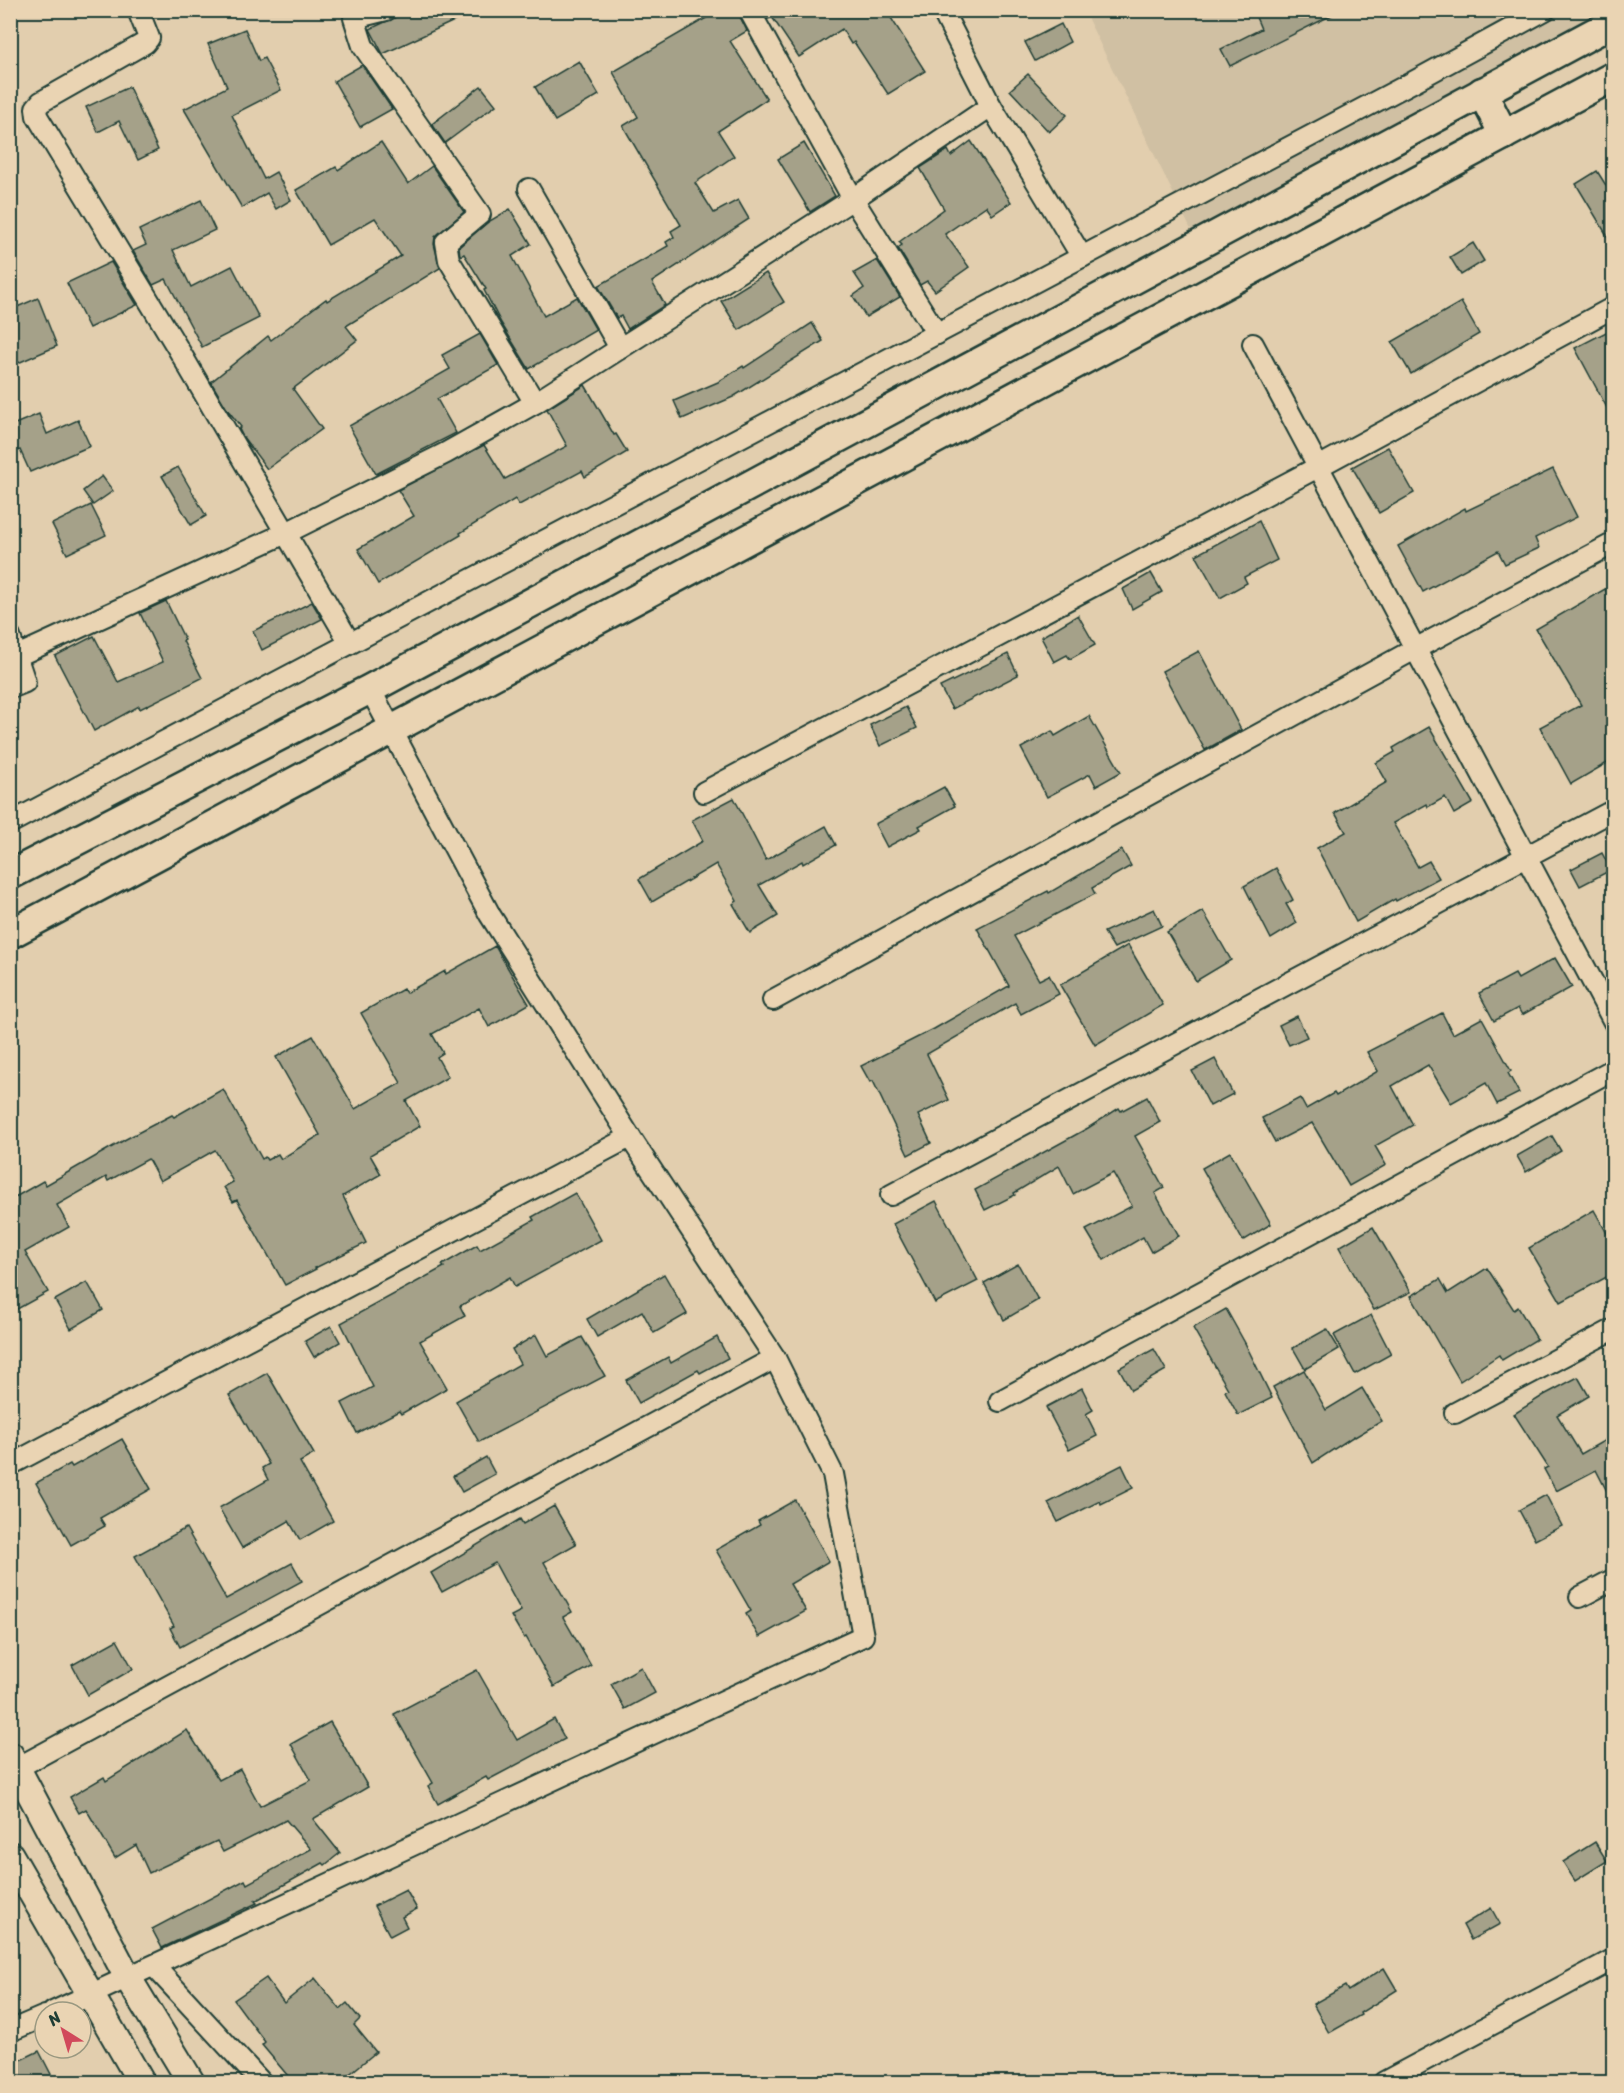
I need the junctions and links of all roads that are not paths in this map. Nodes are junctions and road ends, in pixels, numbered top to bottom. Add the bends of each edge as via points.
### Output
1 (138, 10) edge
2 (386, 10) edge
3 (749, 10) edge
4 (942, 10) edge
5 (1545, 10) edge
6 (1614, 22) edge
7 (1614, 76) edge
8 (1482, 93) junction
9 (992, 106) junction
10 (1504, 135) junction
11 (529, 189) dead end
12 (853, 199) junction
13 (1082, 257) junction
14 (1614, 308) edge
15 (936, 334) junction
16 (1253, 344) dead end
17 (620, 348) junction
18 (535, 403) junction
19 (1318, 467) junction
20 (285, 533) junction
21 (1614, 543) edge
22 (10, 637) edge
23 (350, 644) junction
24 (1415, 649) junction
25 (15, 657) junction
26 (10, 688) edge
27 (370, 689) junction
28 (393, 730) junction
29 (704, 792) dead end
30 (1614, 810) edge
31 (10, 824) edge
32 (1525, 857) junction
33 (10, 875) edge
34 (10, 934) edge
35 (773, 1000) dead end
36 (1614, 1022) edge
37 (1614, 1069) edge
38 (630, 1137) junction
39 (891, 1195) dead end
40 (1614, 1329) edge
41 (776, 1358) junction
42 (1000, 1401) dead end
43 (1455, 1413) dead end
44 (10, 1465) edge
45 (1614, 1580) edge
46 (1580, 1597) dead end
47 (14, 1762) edge
48 (10, 1855) edge
49 (1614, 1959) edge
50 (154, 1966) junction
51 (128, 1978) junction
52 (90, 1995) junction
53 (79, 2000) edge
54 (33, 2021) edge
55 (10, 2031) edge
56 (141, 2082) edge
57 (190, 2082) edge
58 (261, 2082) edge
59 (1384, 2082) edge

1 - 20 street via 149,38 145,43 40,102 37,116
2 - 18 street via 354,18 363,46 480,214 446,242 449,260
3 - 12 street
4 - 9 street
5 - 13 street
6 - 8 main road
7 - 10 main road
8 - 10 main road
8 - 27 main road
9 - 12 street
9 - 13 street
10 - 28 main road
11 - 17 street
12 - 15 street
12 - 17 street
13 - 15 street
14 - 19 street
15 - 23 street
16 - 19 street
17 - 18 street
18 - 20 street via 446,453
19 - 24 street
19 - 29 street
20 - 23 street
20 - 25 street
21 - 24 street
22 - 25 street
23 - 31 street
24 - 32 street
24 - 35 street
25 - 26 street via 25,682
27 - 28 street
27 - 33 main road
28 - 34 main road
28 - 38 street via 490,915
30 - 32 street
32 - 36 street
32 - 39 street
37 - 42 street
38 - 41 street
38 - 44 street
40 - 43 street
41 - 47 street
41 - 50 street via 833,1474 863,1636
45 - 46 street
47 - 51 street
48 - 52 street
49 - 59 street
50 - 51 street
50 - 58 street
51 - 52 street
51 - 57 street
52 - 53 street
52 - 56 street
54 - 55 street

